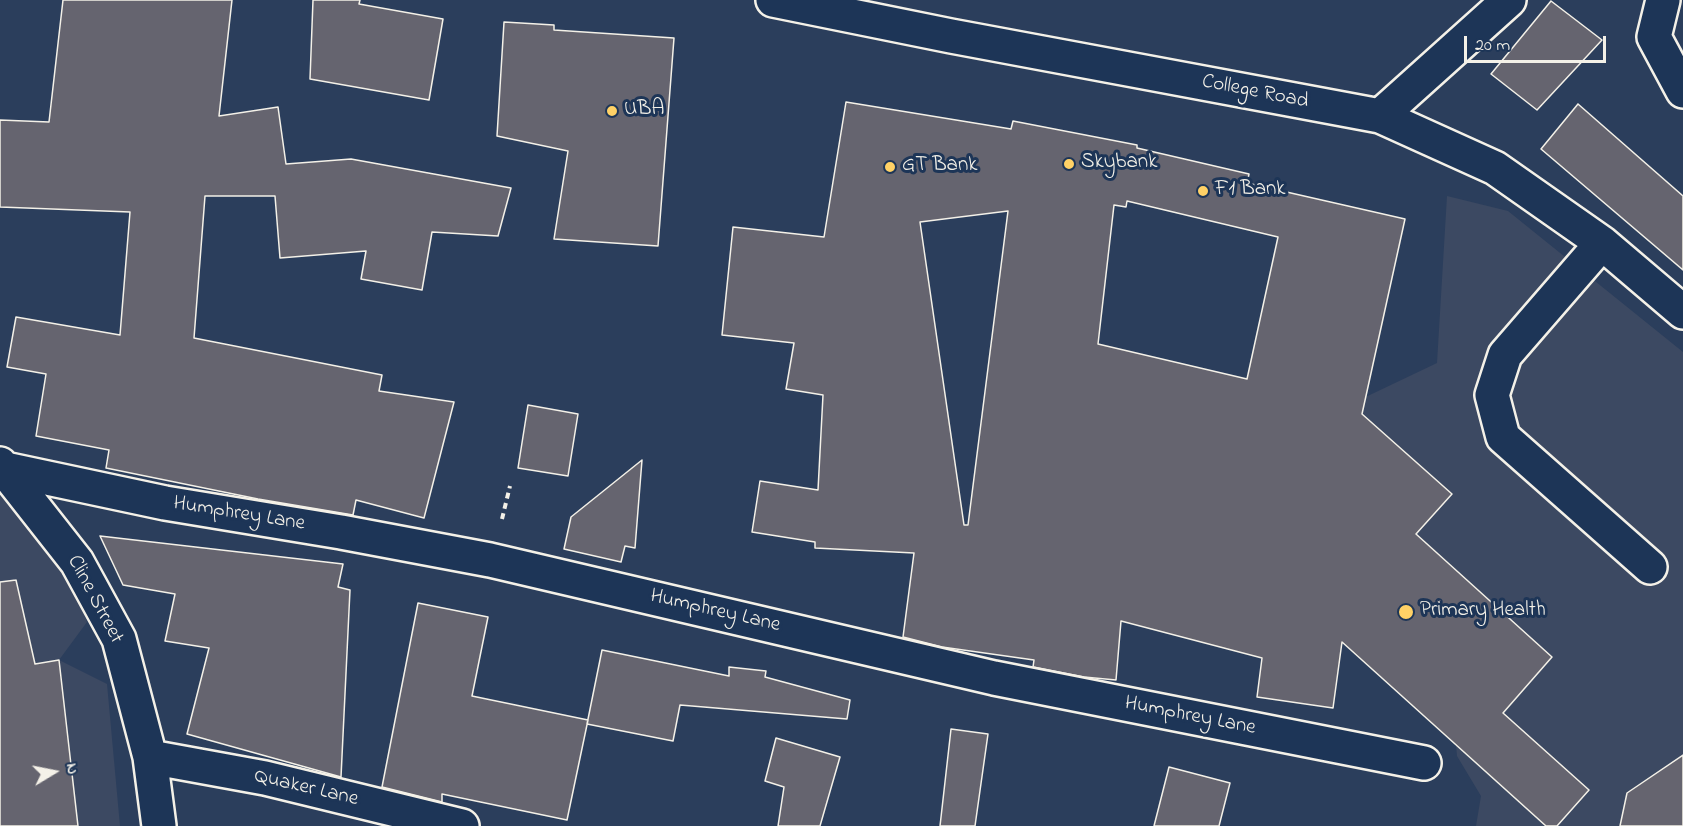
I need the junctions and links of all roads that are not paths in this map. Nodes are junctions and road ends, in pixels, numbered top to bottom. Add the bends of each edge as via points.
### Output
1 (773, 0) edge
2 (1509, 0) edge
3 (1663, 0) edge
4 (1683, 91) edge
5 (1380, 116) junction
6 (1602, 243) junction
7 (1683, 312) edge
8 (2, 466) edge
9 (1650, 567) dead end
10 (150, 757) junction
11 (1424, 763) dead end
12 (159, 826) edge
13 (462, 826) edge

1 - 5 street, College Road
2 - 5 street
3 - 4 street via 1654,37
5 - 6 street, College Road via 1495,168
6 - 7 street, College Road
6 - 9 street via 1505,355 1492,396 1503,437
8 - 10 street, Cline Street via 77,562 119,639
8 - 11 street, Humphrey Lane via 165,503 490,560 994,678
10 - 12 street, Cline Street
10 - 13 street, Quaker Lane via 265,778

